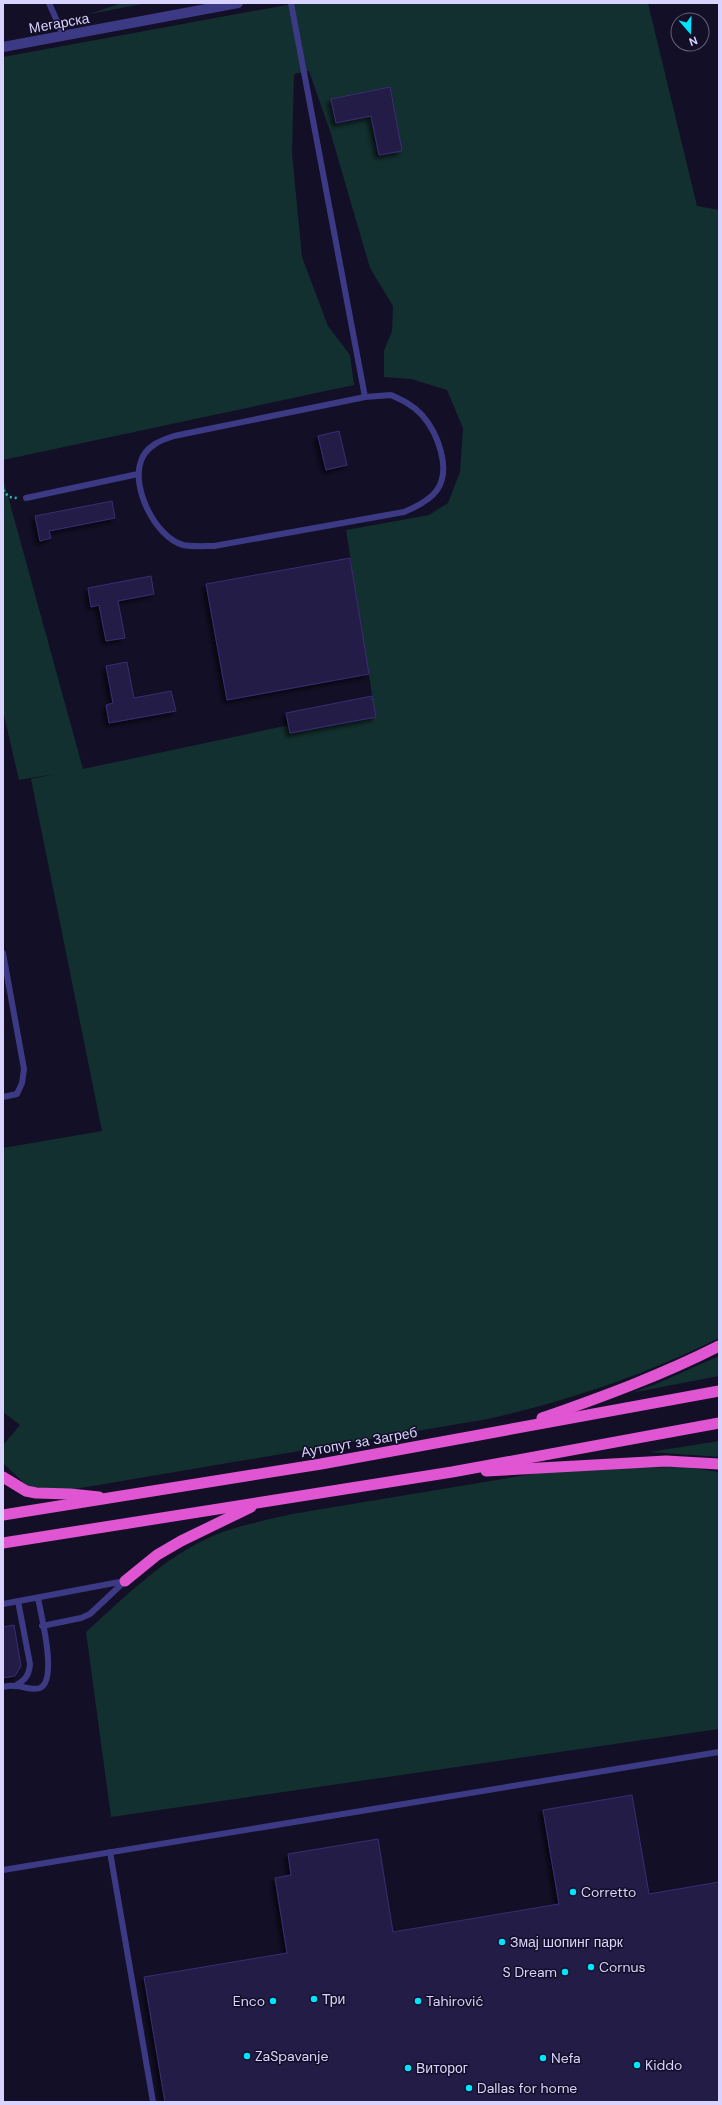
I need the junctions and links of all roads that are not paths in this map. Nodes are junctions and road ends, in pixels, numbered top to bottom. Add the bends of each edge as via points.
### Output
1 (49, 3) edge
2 (238, 3) edge
3 (291, 3) edge
4 (64, 37) junction
5 (3, 47) edge
6 (365, 397) junction
7 (138, 474) junction
8 (26, 498) road end
9 (3, 953) edge
10 (3, 1097) edge
11 (719, 1346) edge
12 (719, 1391) edge
13 (719, 1423) edge
14 (506, 1430) junction
15 (719, 1464) edge
16 (452, 1472) junction
17 (3, 1477) edge
18 (113, 1499) junction
19 (265, 1501) junction
20 (3, 1515) edge
21 (3, 1543) edge
22 (125, 1581) junction
23 (38, 1598) junction
24 (18, 1601) junction
25 (3, 1604) edge
26 (42, 1626) junction
27 (15, 1686) junction
28 (3, 1687) edge
29 (719, 1752) edge
30 (110, 1852) junction
31 (3, 1870) edge
32 (153, 2102) edge

1 - 4 lane
2 - 4 street, Мегарска
3 - 6 lane
4 - 5 street, Мегарска
6 - 7 lane via 174,436 150,447 141,460
6 - 7 lane via 391,395 406,401 422,415 436,438 443,466 437,490 414,508 404,512 214,546 183,545 159,529 145,502
7 - 8 lane
9 - 10 lane via 24,1069 22,1084 17,1094
11 - 14 highway via 615,1392
12 - 14 highway, Аутопут за Загреб
13 - 16 highway
14 - 18 highway, Аутопут за Загреб
15 - 16 highway via 666,1461 521,1471
16 - 19 highway
17 - 18 highway via 26,1491 36,1493
18 - 20 highway, Аутопут за Загреб
19 - 21 highway
19 - 22 highway via 181,1541
22 - 23 lane
22 - 26 lane via 90,1614
23 - 24 lane
23 - 26 lane
24 - 25 lane
24 - 27 lane via 30,1664 25,1680
26 - 27 lane via 49,1667 46,1680 43,1686 32,1689
27 - 28 lane
29 - 30 lane
30 - 31 lane
30 - 32 lane

